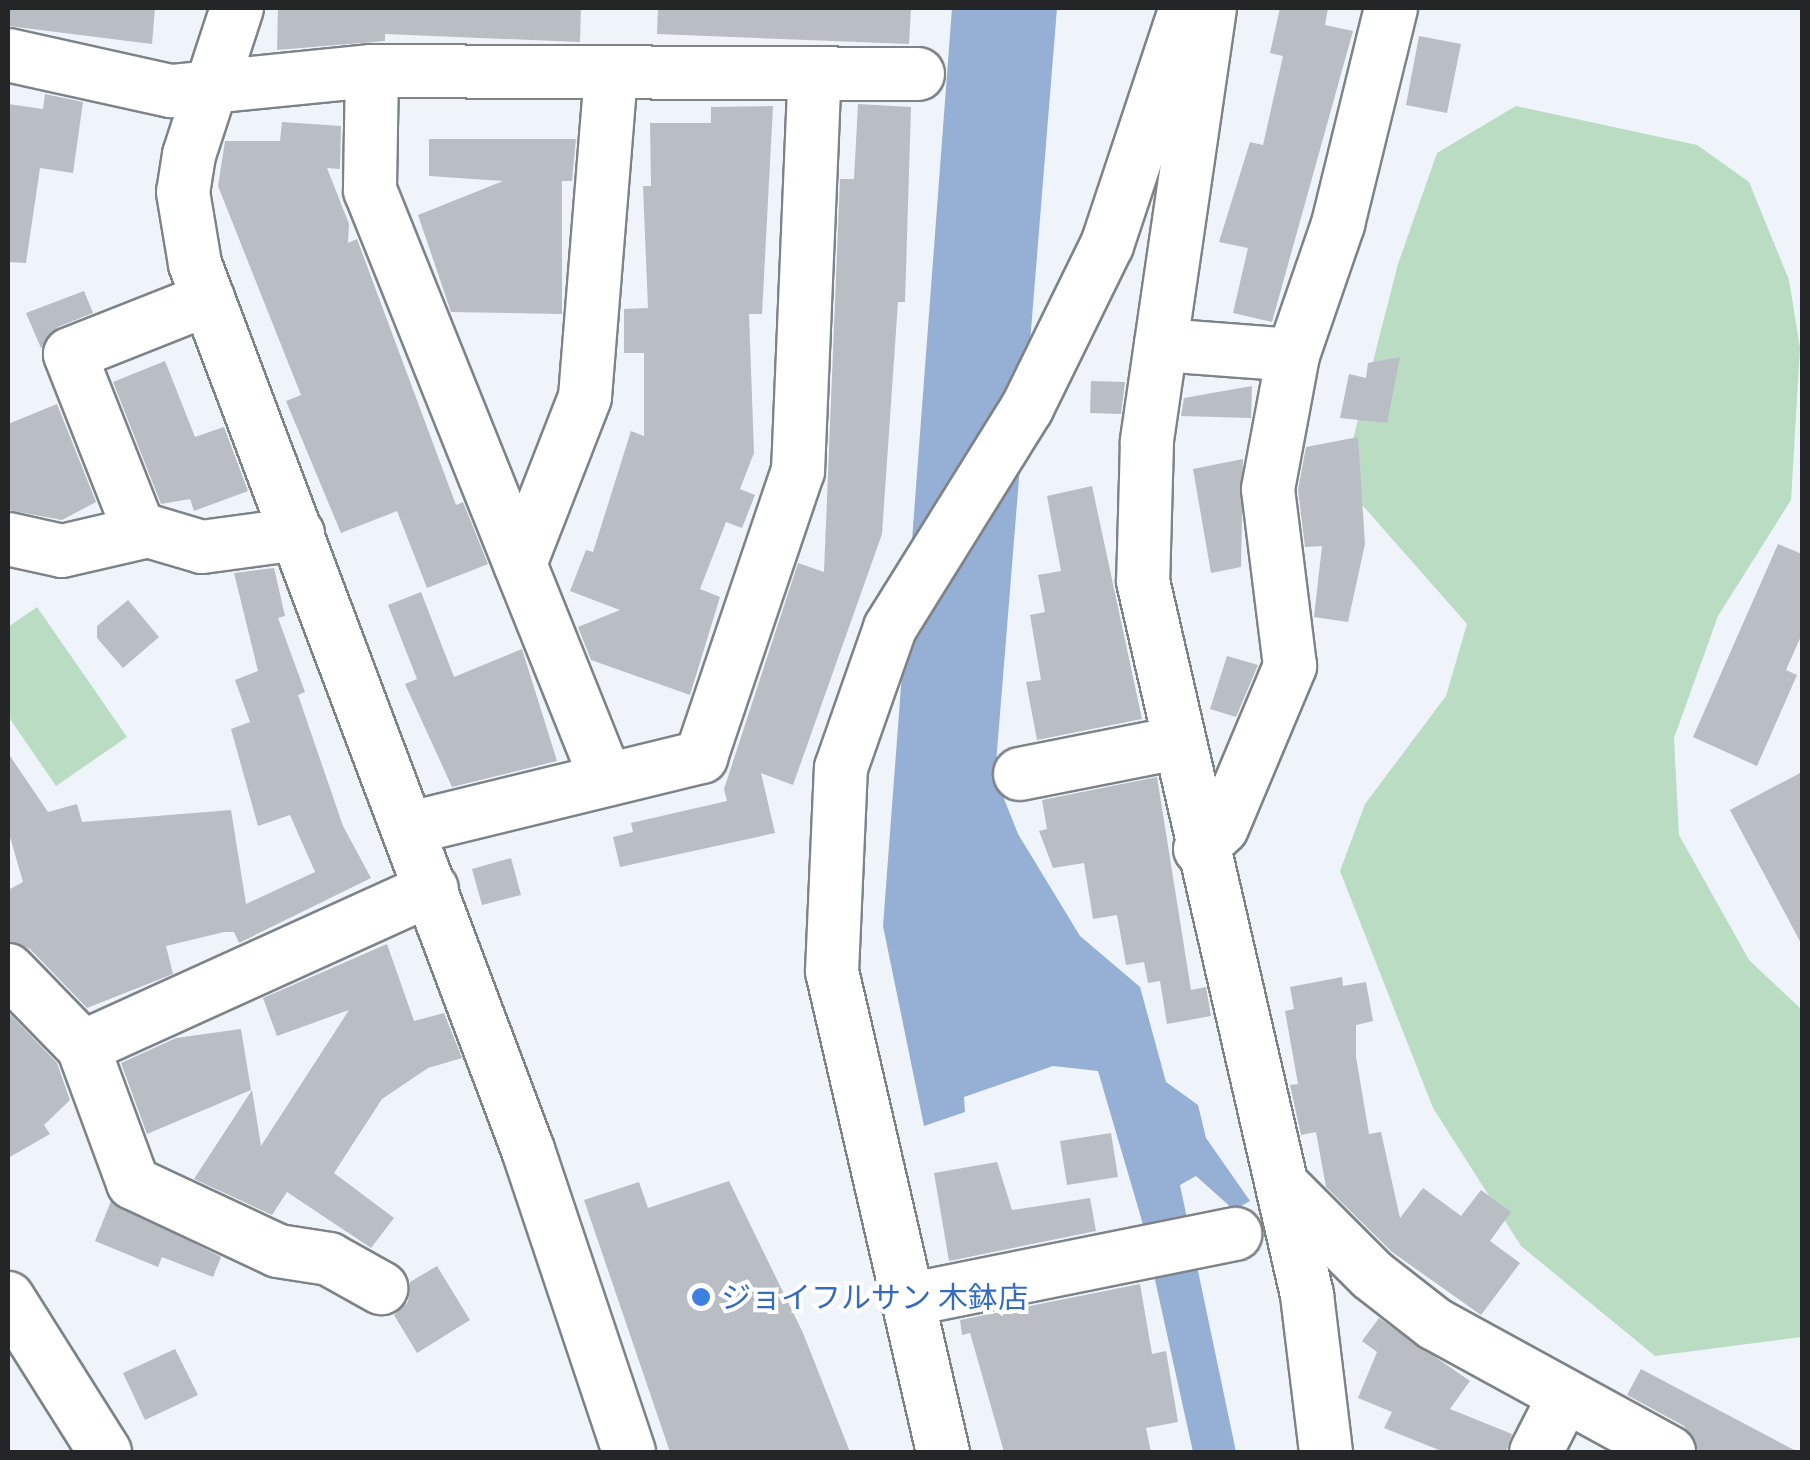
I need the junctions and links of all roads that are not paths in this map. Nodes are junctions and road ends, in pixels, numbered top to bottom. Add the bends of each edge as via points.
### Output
1 (237, 8) edge
2 (1186, 8) edge
3 (1210, 8) edge
4 (1391, 8) edge
5 (8, 56) edge
6 (372, 71) junction
7 (611, 72) junction
8 (815, 73) junction
9 (918, 74) dead end
10 (212, 86) junction
11 (208, 299) junction
12 (1161, 345) junction
13 (1293, 355) junction
14 (140, 532) junction
15 (298, 534) junction
16 (8, 540) edge
17 (520, 564) junction
18 (1178, 743) junction
19 (1020, 774) dead end
20 (606, 776) junction
21 (410, 828) junction
22 (1200, 849) junction
23 (432, 889) junction
24 (8, 970) edge
25 (83, 1047) junction
26 (1280, 1182) junction
27 (1236, 1234) dead end
28 (381, 1288) dead end
29 (8, 1298) edge
30 (908, 1300) junction
31 (1564, 1396) junction
32 (105, 1452) edge
33 (629, 1452) edge
34 (943, 1452) edge
35 (1326, 1452) edge
36 (1536, 1452) edge
37 (1669, 1452) edge

1 - 10 street
2 - 30 street via 1125,201 1090,278 1027,408 890,628 848,733 833,814 832,972
3 - 12 street
4 - 13 street via 1338,224
5 - 10 street via 171,90
6 - 7 street
6 - 10 street
6 - 17 street via 370,190
7 - 8 street
7 - 17 street via 585,397
8 - 9 street
8 - 20 street via 798,471 701,757
10 - 11 street via 183,192
11 - 14 street via 70,354
11 - 15 street
12 - 13 street
12 - 18 street via 1147,442 1143,581
13 - 22 street via 1268,489 1290,666 1222,828
14 - 15 street via 202,546
14 - 16 street via 62,550
15 - 21 street
17 - 20 street
18 - 19 street
18 - 22 street
20 - 21 street
21 - 23 street
22 - 26 street
23 - 25 street
23 - 33 street
24 - 25 street
25 - 28 street via 133,1183 278,1251 329,1259
26 - 31 street via 1334,1240 1435,1324
26 - 35 street via 1310,1314
27 - 30 street
29 - 32 street
30 - 34 street
31 - 36 street
31 - 37 street

